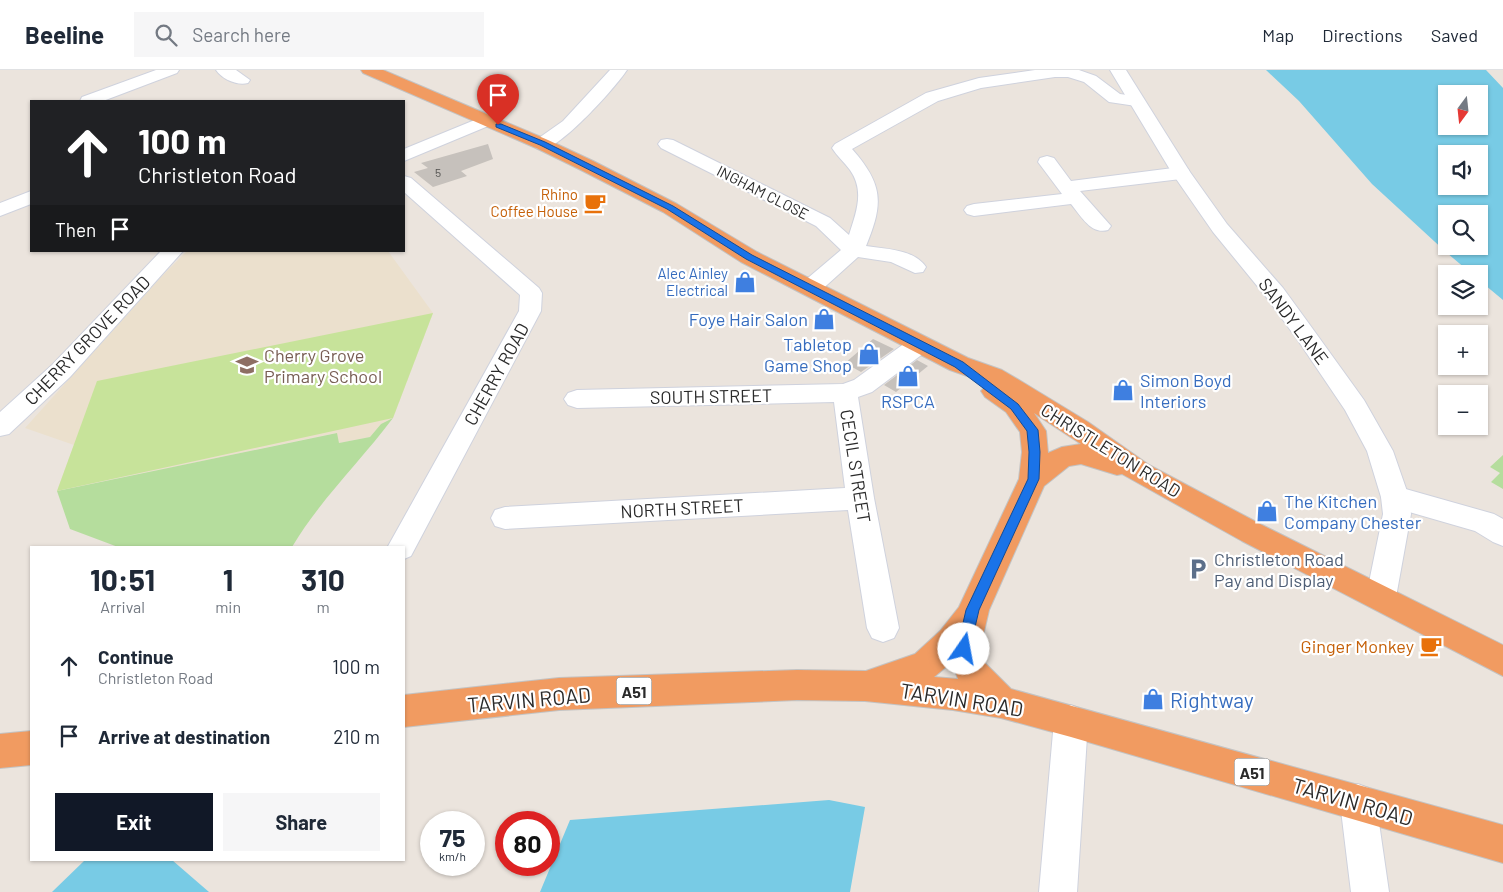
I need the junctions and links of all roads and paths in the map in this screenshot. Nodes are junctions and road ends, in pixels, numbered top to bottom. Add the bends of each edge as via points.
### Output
1 (171, 70) edge
2 (224, 70) edge
3 (369, 70) edge
4 (619, 70) edge
5 (1118, 70) edge
6 (242, 80) dead end
7 (91, 100) edge
8 (1136, 101) junction
9 (487, 120) junction
10 (699, 141) dead end
11 (542, 144) junction
12 (405, 156) edge
13 (1047, 162) dead end
14 (1181, 173) junction
15 (405, 183) edge
16 (1071, 192) junction
17 (30, 197) edge
18 (0, 210) edge
19 (974, 210) dead end
20 (1101, 226) dead end
21 (853, 250) junction
22 (172, 252) edge
23 (915, 267) dead end
24 (810, 288) junction
25 (920, 344) junction
26 (959, 364) junction
27 (845, 393) junction
28 (577, 399) dead end
29 (0, 427) edge
30 (1139, 472) junction
31 (1033, 479) junction
32 (1395, 497) junction
33 (860, 498) junction
34 (505, 518) dead end
35 (1503, 534) edge
36 (402, 546) edge
37 (1381, 597) junction
38 (973, 610) junction
39 (883, 628) dead end
40 (1503, 661) edge
41 (866, 686) junction
42 (1001, 702) junction
43 (405, 711) edge
44 (1072, 720) junction
45 (30, 748) edge
46 (0, 751) edge
47 (1358, 802) junction
48 (1503, 844) edge
49 (1058, 892) edge
50 (1370, 892) edge

1 - 7 street
2 - 6 street
3 - 9 highway, CHRISTLETON ROAD
4 - 11 street via 569,125
5 - 8 street, SANDY LANE
8 - 14 street, SANDY LANE
8 - 21 street via 1114,98 1090,79 1069,72 979,83 932,97 841,148 867,184 870,198
9 - 11 highway, CHRISTLETON ROAD
9 - 12 street
10 - 21 street, INGHAM CLOSE via 667,144 823,222
11 - 24 highway, CHRISTLETON ROAD via 670,208 749,257
13 - 16 street
14 - 16 street
14 - 32 street, SANDY LANE via 1220,228 1296,322 1355,406 1380,451
15 - 36 street, CHERRY ROAD via 531,293 530,311
16 - 19 street
16 - 20 street
17 - 18 street
21 - 23 street via 897,257
21 - 24 street
22 - 29 street, CHERRY GROVE ROAD via 61,371
24 - 25 highway, CHRISTLETON ROAD
25 - 26 highway, CHRISTLETON ROAD
25 - 27 street, CECIL STREET via 864,386
26 - 30 highway, CHRISTLETON ROAD via 993,376 1015,389
26 - 31 highway via 1015,406 1032,430
27 - 28 street, SOUTH STREET
27 - 33 street, CECIL STREET
30 - 31 highway via 1081,454 1062,457
30 - 37 highway, CHRISTLETON ROAD
31 - 38 highway
32 - 35 street via 1484,522
32 - 37 street, SANDY LANE via 1395,530
33 - 34 street, NORTH STREET
33 - 39 street, CECIL STREET
37 - 40 highway, CHRISTLETON ROAD
38 - 41 highway via 951,641 926,665
38 - 42 highway via 964,649 971,672
41 - 42 highway, TARVIN ROAD / A51
41 - 43 highway, TARVIN ROAD / A51 via 797,685 568,694
42 - 44 highway, TARVIN ROAD / A51
44 - 47 highway, TARVIN ROAD / A51
44 - 49 street
45 - 46 highway
47 - 48 highway, TARVIN ROAD / A51
47 - 50 street

